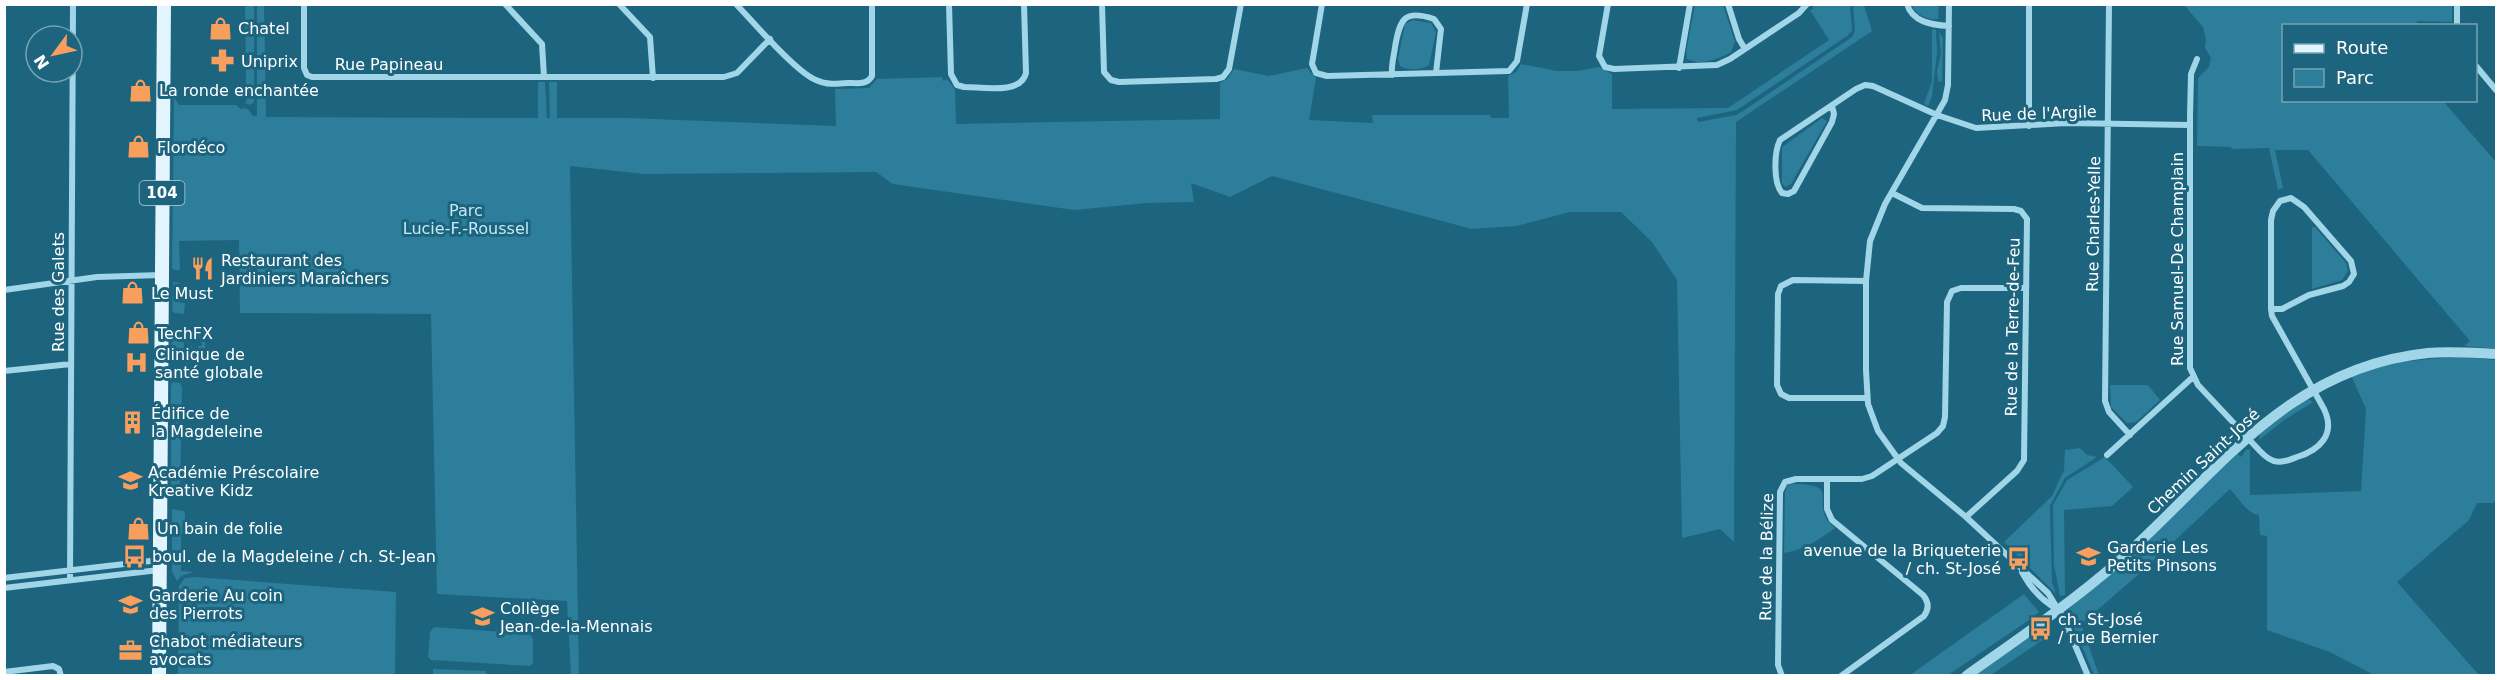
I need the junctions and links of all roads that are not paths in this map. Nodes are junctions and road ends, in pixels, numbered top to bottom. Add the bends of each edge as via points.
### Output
1 (73, 4) edge
2 (164, 4) edge
3 (304, 4) edge
4 (505, 4) edge
5 (619, 4) edge
6 (736, 4) edge
7 (872, 4) edge
8 (949, 4) edge
9 (1024, 4) edge
10 (1102, 4) edge
11 (1241, 4) edge
12 (1322, 4) edge
13 (1527, 4) edge
14 (1608, 4) edge
15 (1690, 4) edge
16 (1728, 4) edge
17 (1807, 4) edge
18 (1906, 4) edge
19 (1949, 4) edge
20 (2029, 4) edge
21 (2109, 4) edge
22 (2457, 4) edge
23 (2457, 24) edge
24 (1949, 26) junction
25 (770, 39) junction
26 (1745, 49) junction
27 (2197, 59) dead end
28 (1679, 68) junction
29 (2477, 68) edge
30 (1436, 73) junction
31 (1392, 75) junction
32 (544, 77) junction
33 (653, 78) junction
34 (2496, 90) edge
35 (1832, 106) junction
36 (1937, 116) junction
37 (2108, 124) junction
38 (2190, 125) junction
39 (2030, 126) junction
40 (1892, 194) junction
41 (161, 275) junction
42 (71, 281) junction
43 (1866, 281) junction
44 (2026, 288) junction
45 (4, 290) edge
46 (2271, 309) junction
47 (2496, 354) edge
48 (71, 364) junction
49 (4, 371) edge
50 (2193, 377) junction
51 (2312, 390) junction
52 (1867, 398) junction
53 (2130, 435) junction
54 (2248, 438) junction
55 (2107, 455) dead end
56 (1898, 459) junction
57 (1827, 479) junction
58 (1966, 517) junction
59 (159, 565) junction
60 (69, 570) junction
61 (4, 578) edge
62 (70, 580) junction
63 (4, 588) edge
64 (2058, 609) junction
65 (4, 672) edge
66 (61, 675) edge
67 (159, 675) edge
68 (1782, 675) edge
69 (1841, 675) edge
70 (1966, 675) edge
71 (2088, 675) edge

1 - 42 street, Rue des Galets
2 - 41 main road, 104
3 - 32 street, Rue Papineau via 304,68 309,77
4 - 32 street via 542,44
5 - 33 street via 650,37
6 - 25 street
7 - 25 street via 873,76 869,81 818,81 804,73
8 - 9 street via 951,74 957,85 964,87 1015,86 1024,79
10 - 11 street via 1104,72 1119,82 1222,77 1229,69
12 - 31 street via 1311,61 1316,73
13 - 30 street via 1517,62 1512,69
14 - 28 street via 1599,56 1605,67
15 - 28 street
16 - 26 street
17 - 26 street
18 - 24 street via 1914,17
19 - 24 street
20 - 39 street
21 - 37 street, Rue Charles-Yelle
22 - 23 street
24 - 36 street via 1948,90
25 - 33 street, Rue Papineau via 730,77
26 - 28 street via 1717,65
27 - 38 street, Rue Samuel-De Champlain via 2191,74
29 - 34 street
30 - 31 street
30 - 31 street via 1441,29 1434,19 1413,15 1400,24
32 - 33 street, Rue Papineau
35 - 35 street, Rue de l'Argile via 1778,143 1777,184 1782,193 1794,191 1832,122
35 - 36 street, Rue de l'Argile via 1861,86 1869,85
36 - 39 street, Rue de l'Argile via 1976,128
36 - 40 street
37 - 38 street, Rue de l'Argile
37 - 39 street, Rue de l'Argile
37 - 53 street, Rue Charles-Yelle via 2105,401
38 - 50 street, Rue Samuel-De Champlain via 2188,355
40 - 43 street via 1872,235
40 - 44 street, Rue de la Terre-de-Feu via 1923,208 2021,211 2027,222
41 - 42 street
41 - 59 main road, 104
42 - 45 street
42 - 48 street, Rue des Galets
43 - 52 street
43 - 52 street via 1793,280 1781,286 1777,385 1780,394 1789,398
44 - 56 street, Rue de la Bélize via 1961,288 1949,294 1944,422 1937,433
44 - 58 street, Rue de la Terre-de-Feu via 2024,460
46 - 46 street via 2272,215 2280,201 2291,198 2304,207 2351,261 2354,274 2343,286 2309,295 2283,309
46 - 51 street via 2273,322
47 - 51 street, Chemin Saint-José via 2406,356 2363,367
48 - 49 street
48 - 60 street, Rue des Galets
50 - 53 street
50 - 54 street, Rue Samuel-De Champlain
51 - 54 street, Chemin Saint-José
51 - 54 street, Rue Samuel-De Champlain via 2329,422 2326,436 2316,449 2276,461
52 - 56 street via 1878,431
53 - 55 street
54 - 64 street, Chemin Saint-José via 2124,556
56 - 57 street, Rue de la Bélize via 1867,478
56 - 58 street
57 - 68 street, Rue de la Bélize via 1792,479 1780,489 1778,665
57 - 69 street via 1827,509 1832,520 1923,595 1928,605 1920,619
58 - 64 street via 2048,594
59 - 60 street
59 - 62 street
59 - 67 main road, 104
60 - 61 street
60 - 62 street, Rue des Galets
62 - 63 street
64 - 70 street, Chemin Saint-José
64 - 71 street
65 - 66 street via 53,666

